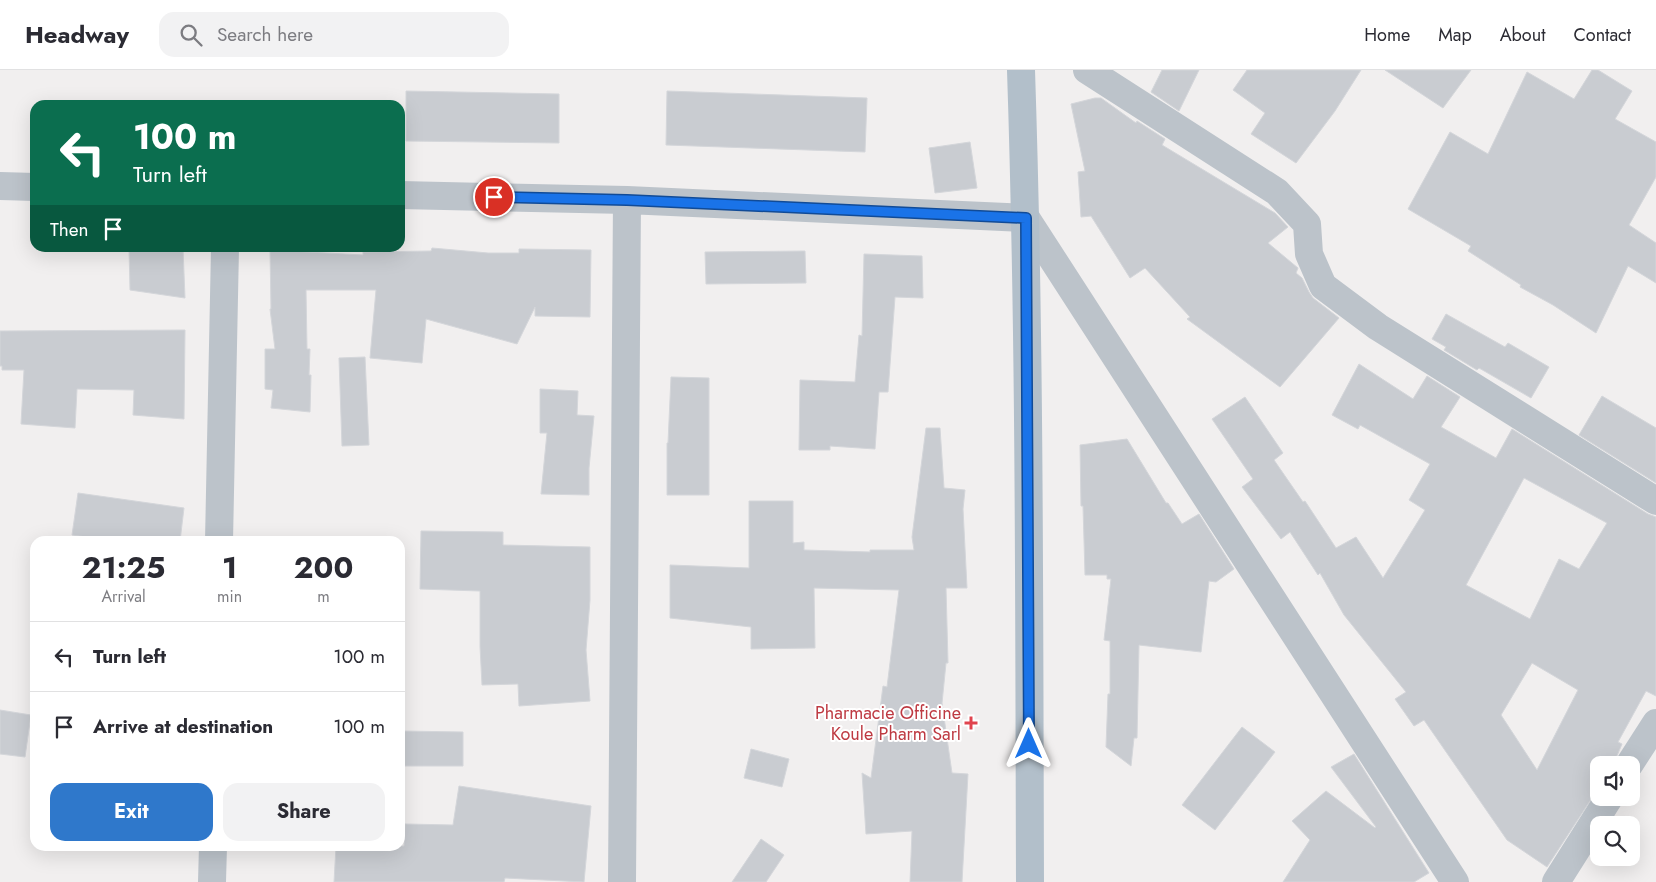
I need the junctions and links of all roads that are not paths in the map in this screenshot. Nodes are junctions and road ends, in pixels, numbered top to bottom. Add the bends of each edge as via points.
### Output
1 (1020, 70) edge
2 (1087, 70) edge
3 (0, 186) edge
4 (30, 186) edge
5 (405, 195) edge
6 (627, 200) junction
7 (1026, 218) junction
8 (225, 252) edge
9 (1656, 501) edge
10 (219, 536) edge
11 (1656, 723) edge
12 (1636, 756) edge
13 (1604, 806) edge
14 (213, 851) edge
15 (212, 882) edge
16 (622, 882) edge
17 (1030, 882) edge
18 (1455, 882) edge
19 (1556, 882) edge

1 - 7 main road
2 - 9 street via 1277,192 1307,224 1309,254 1323,286 1378,327
3 - 4 street
5 - 6 street
6 - 7 street
6 - 16 street
7 - 17 main road
7 - 18 street
8 - 10 street
11 - 12 street
13 - 19 street
14 - 15 street

